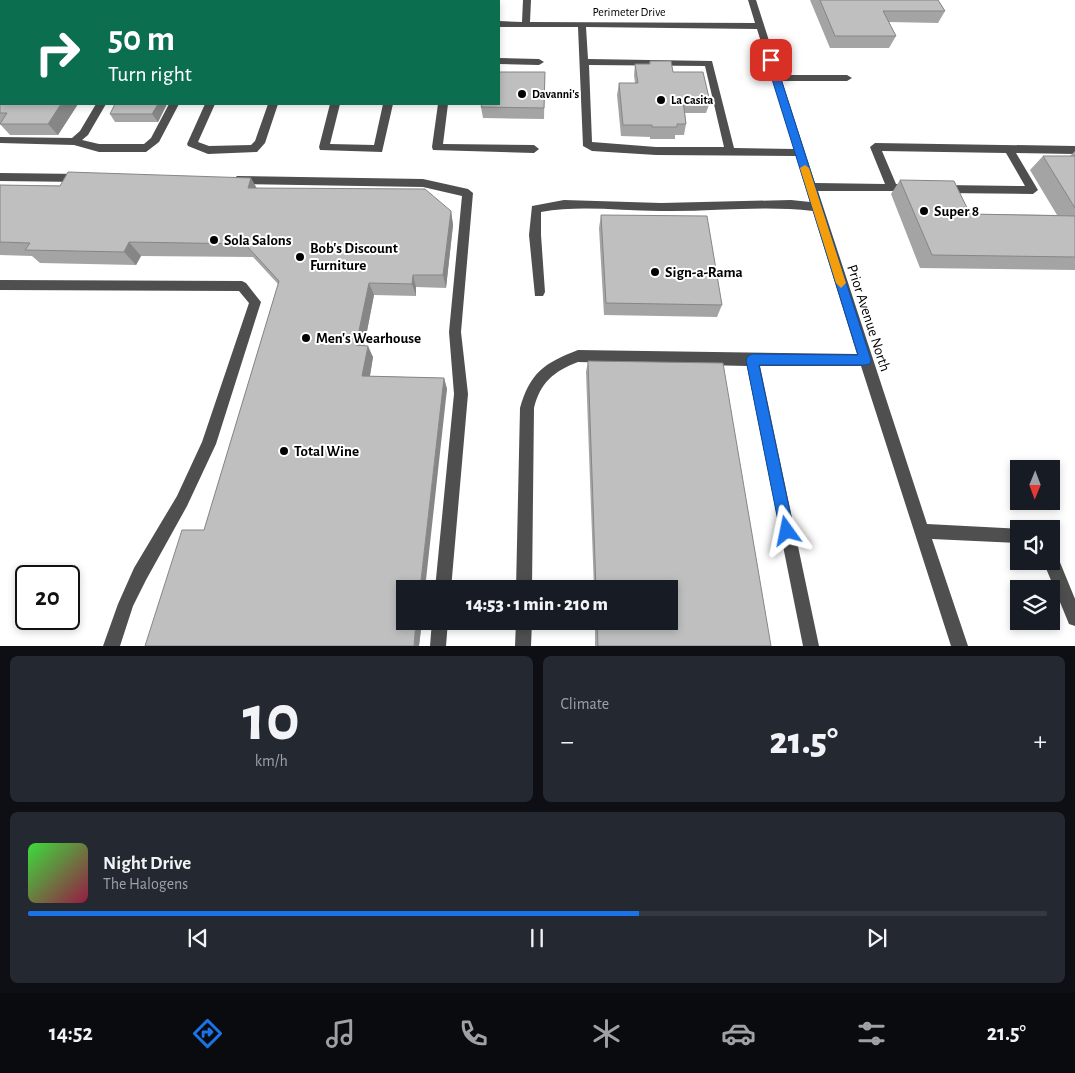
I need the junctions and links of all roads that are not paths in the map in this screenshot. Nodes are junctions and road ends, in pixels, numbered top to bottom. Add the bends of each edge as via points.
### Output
1 (527, 0) edge
2 (752, 0) edge
3 (500, 24) edge
4 (526, 24) junction
5 (582, 24) junction
6 (760, 26) junction
7 (500, 61) edge
8 (539, 62) dead end
9 (584, 62) junction
10 (776, 78) junction
11 (847, 78) dead end
12 (100, 105) edge
13 (173, 105) edge
14 (210, 105) edge
15 (273, 105) edge
16 (335, 105) edge
17 (388, 105) edge
18 (443, 105) edge
19 (0, 140) edge
20 (74, 142) junction
21 (534, 149) dead end
22 (1009, 149) junction
23 (1075, 150) edge
24 (730, 151) junction
25 (800, 152) junction
26 (0, 177) edge
27 (98, 178) edge
28 (226, 180) edge
29 (810, 186) junction
30 (892, 188) junction
31 (817, 207) junction
32 (0, 285) edge
33 (539, 292) dead end
34 (752, 360) junction
35 (865, 360) junction
36 (922, 531) junction
37 (1010, 534) edge
38 (1055, 570) edge
39 (444, 580) edge
40 (524, 580) edge
41 (1075, 618) edge
42 (439, 630) edge
43 (524, 630) edge
44 (111, 646) edge
45 (438, 646) edge
46 (523, 646) edge
47 (811, 646) edge
48 (960, 646) edge

1 - 4 street
2 - 6 street, Prior Avenue North
3 - 4 street, Perimeter Drive
4 - 5 street, Perimeter Drive
5 - 6 street, Perimeter Drive
5 - 9 street
6 - 10 street, Prior Avenue North
7 - 8 street
9 - 24 street via 709,63
9 - 24 street via 587,144 656,151
10 - 11 street
10 - 25 street, Prior Avenue North
12 - 20 street via 84,133
13 - 20 street via 155,140 146,148 99,148
14 - 15 street via 192,144 208,150 253,149 260,143
16 - 17 street via 324,146 378,149
18 - 21 street via 437,147
19 - 20 street
22 - 23 street
22 - 30 street via 875,147
22 - 30 street via 1032,190
24 - 25 street
25 - 29 street, Prior Avenue North
26 - 27 street
28 - 39 street via 423,183 468,193 455,332 461,394
29 - 30 street
29 - 31 street, Prior Avenue North
31 - 33 street via 791,204 661,207 564,204 536,209
31 - 35 street, Prior Avenue North
32 - 44 street via 242,286 255,302 209,444 182,501 140,574
34 - 35 street
34 - 40 street via 578,356 555,364 541,377 530,393 527,408
34 - 47 street
35 - 36 street, Prior Avenue North
36 - 37 street
36 - 48 street, Prior Avenue North
38 - 41 street
42 - 45 street
43 - 46 street

